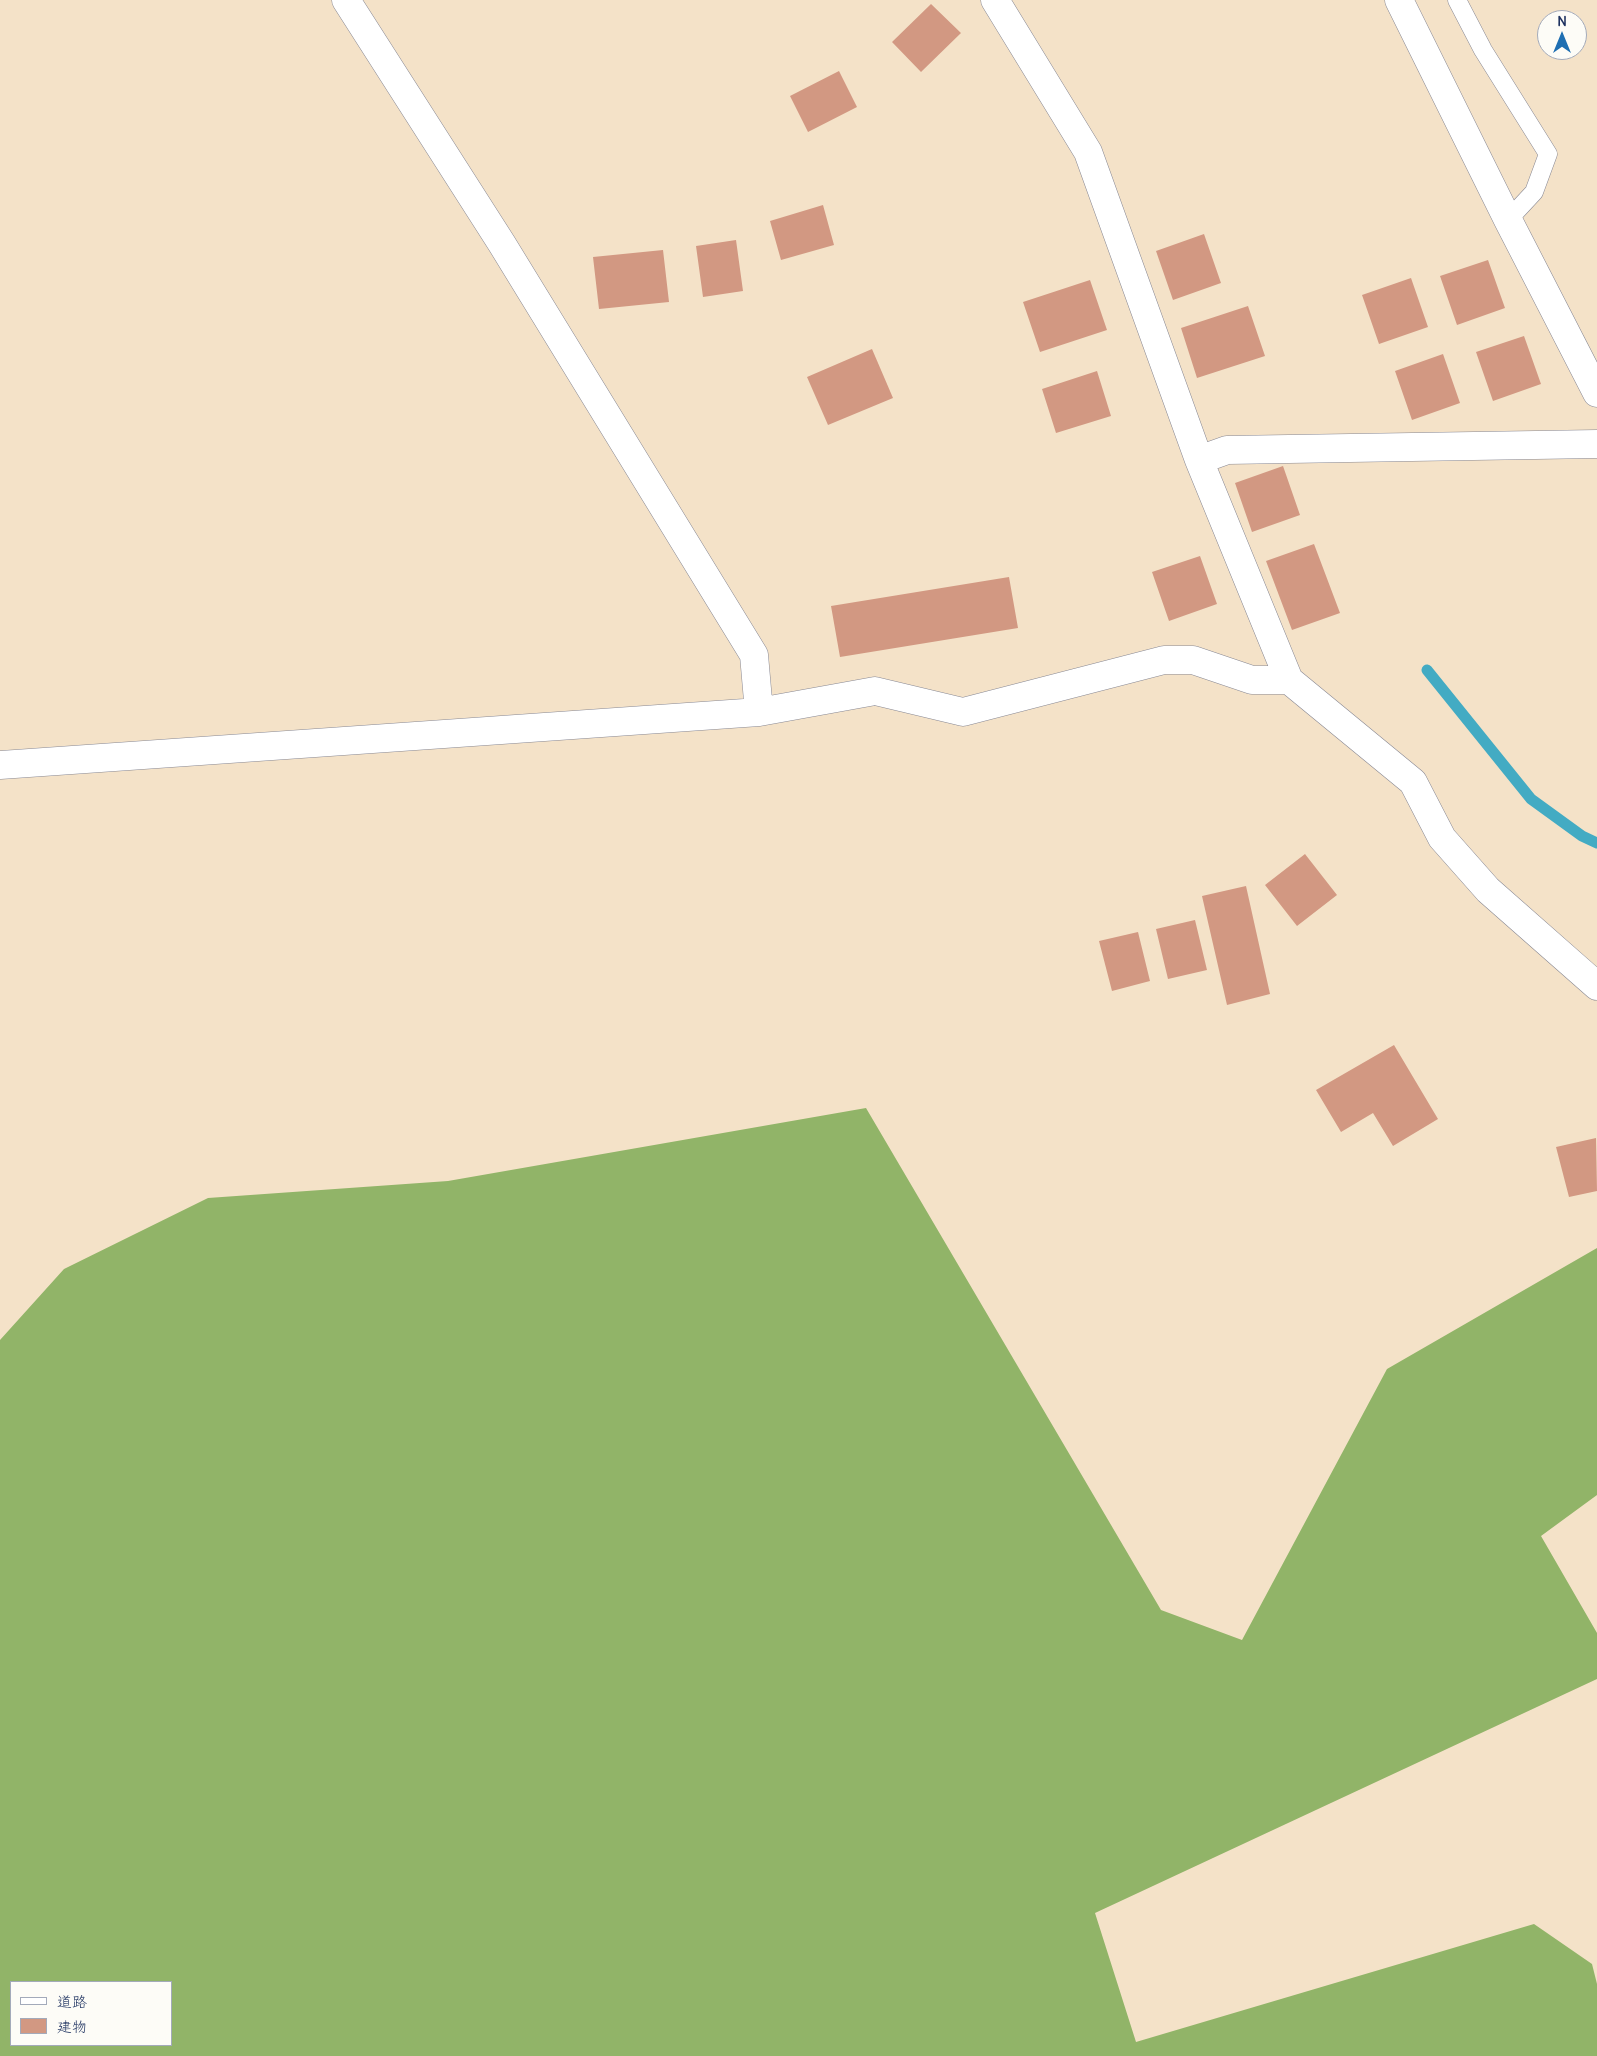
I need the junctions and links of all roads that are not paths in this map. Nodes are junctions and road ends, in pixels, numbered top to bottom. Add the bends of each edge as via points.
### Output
1 (346, 0) edge
2 (995, 0) edge
3 (1399, 0) edge
4 (1457, 0) edge
5 (1508, 220) junction
6 (1597, 393) edge
7 (1597, 444) edge
8 (1198, 460) junction
9 (1289, 680) junction
10 (759, 712) junction
11 (0, 764) edge
12 (1597, 986) edge

1 - 10 street via 502,244 754,655
2 - 8 street via 1088,152
3 - 5 street
4 - 5 lane via 1483,50 1548,154 1534,192
5 - 6 street
7 - 8 street via 1227,450
8 - 9 street
9 - 10 street via 1252,680 1193,660 1164,660 963,712 875,691
9 - 12 street via 1413,782 1442,838 1488,890
10 - 11 street

